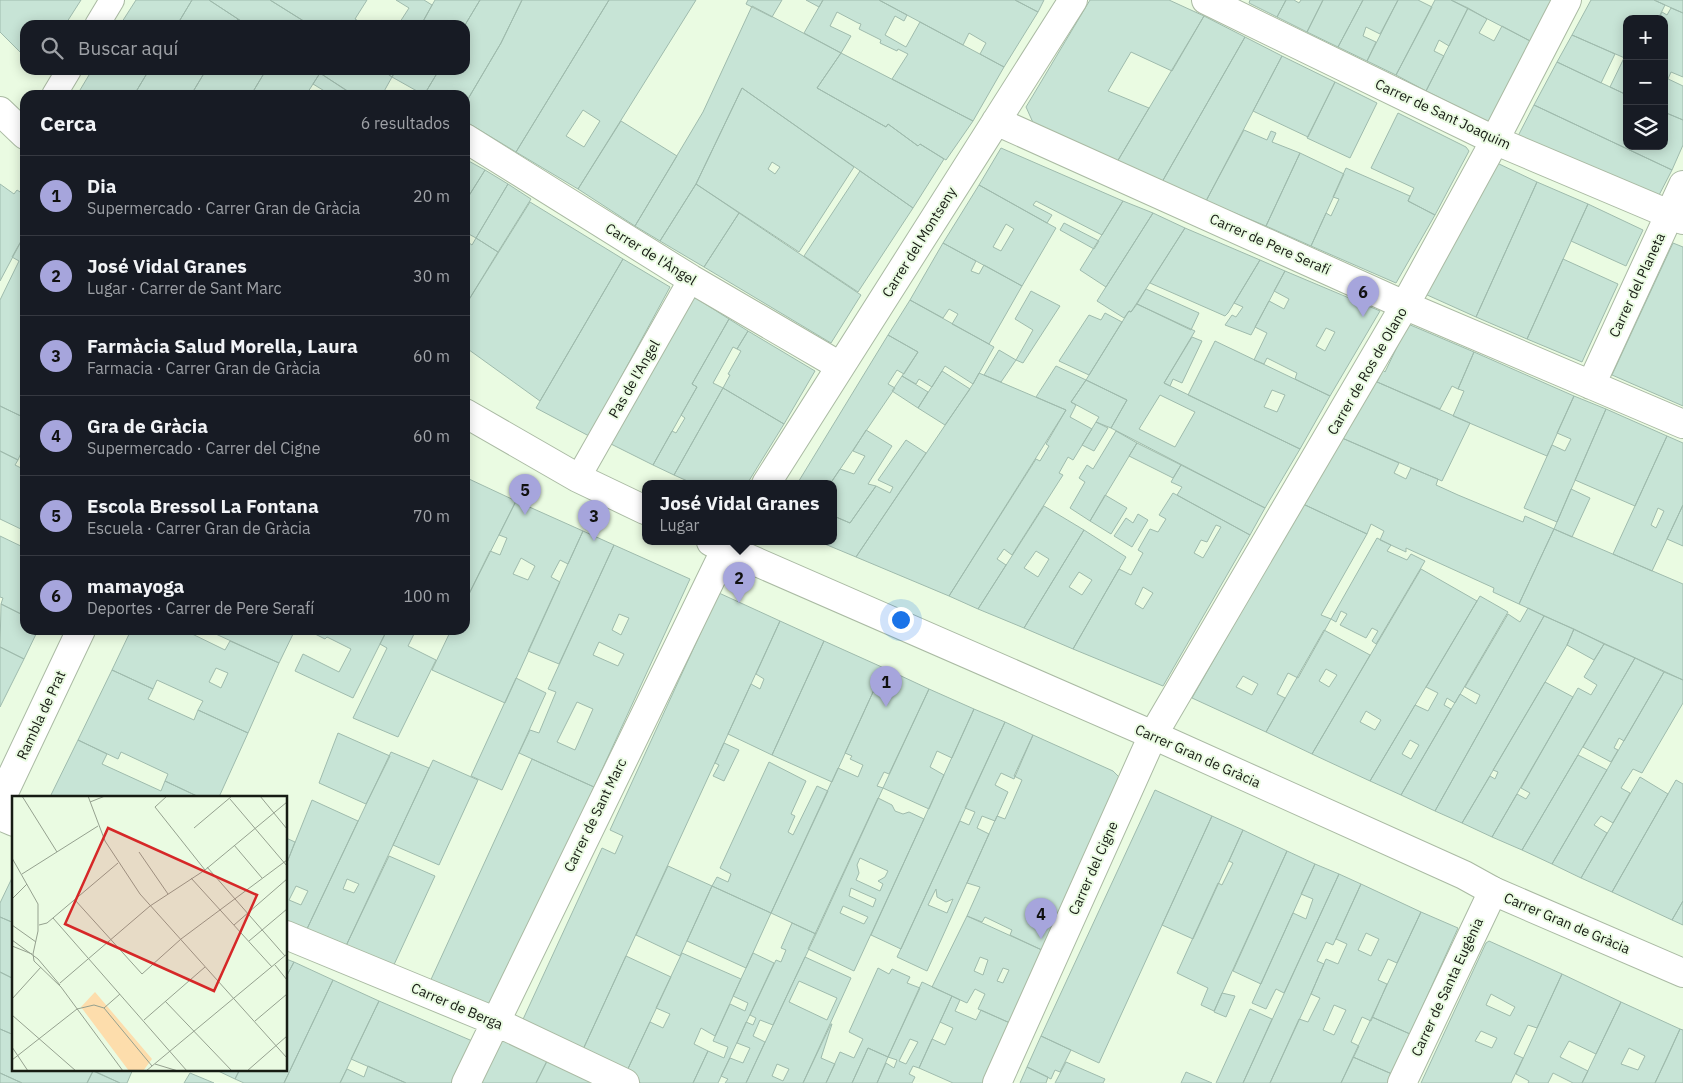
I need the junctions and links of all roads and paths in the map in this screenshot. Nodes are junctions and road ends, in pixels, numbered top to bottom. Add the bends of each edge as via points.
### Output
1 (112, 0) edge
2 (1073, 0) edge
3 (1206, 0) edge
4 (1567, 0) edge
5 (100, 20) edge
6 (66, 75) edge
7 (57, 90) edge
8 (0, 111) edge
9 (996, 121) junction
10 (20, 130) edge
11 (1494, 140) junction
12 (470, 141) edge
13 (1683, 185) edge
14 (1676, 217) edge
15 (691, 279) junction
16 (1405, 305) junction
17 (840, 366) junction
18 (1591, 385) junction
19 (470, 416) edge
20 (1683, 424) edge
21 (578, 478) junction
22 (769, 480) edge
23 (642, 509) edge
24 (722, 545) edge
25 (724, 545) edge
26 (79, 635) edge
27 (1153, 735) junction
28 (0, 801) edge
29 (0, 816) edge
30 (12, 821) edge
31 (1492, 891) junction
32 (288, 936) edge
33 (1683, 973) edge
34 (495, 1021) junction
35 (466, 1083) edge
36 (625, 1083) edge
37 (996, 1083) edge
38 (1402, 1083) edge

1 - 5 street
2 - 9 street, Carrer del Montseny
3 - 11 street, Carrer de Sant Joaquim
4 - 11 street, Carrer de Ros de Olano
6 - 7 street
8 - 10 street
9 - 16 street, Carrer de Pere Serafí
9 - 17 street, Carrer del Montseny
11 - 14 street, Carrer de Sant Joaquim
11 - 16 street, Carrer de Ros de Olano
12 - 15 street, Carrer de l'Àngel
13 - 14 street, Carrer del Planeta
14 - 18 street, Carrer del Planeta
15 - 17 street, Carrer de l'Àngel
15 - 21 street, Pas de l'Angel
16 - 18 street, Carrer de Pere Serafí
16 - 27 street, Carrer de Ros de Olano
17 - 22 street, Carrer del Montseny
18 - 20 street, Carrer de Pere Serafí
19 - 21 street
21 - 23 street
24 - 34 street, Carrer de Sant Marc
25 - 27 street, Carrer Gran de Gràcia
26 - 28 street, Rambla de Prat
27 - 31 street, Carrer Gran de Gràcia via 1464,875
27 - 37 street, Carrer del Cigne
29 - 30 street
31 - 33 street, Carrer Gran de Gràcia
31 - 38 street, Carrer de Santa Eugènia
32 - 34 street, Carrer de Berga
34 - 35 street, Carrer de Sant Marc
34 - 36 street, Carrer de Berga

